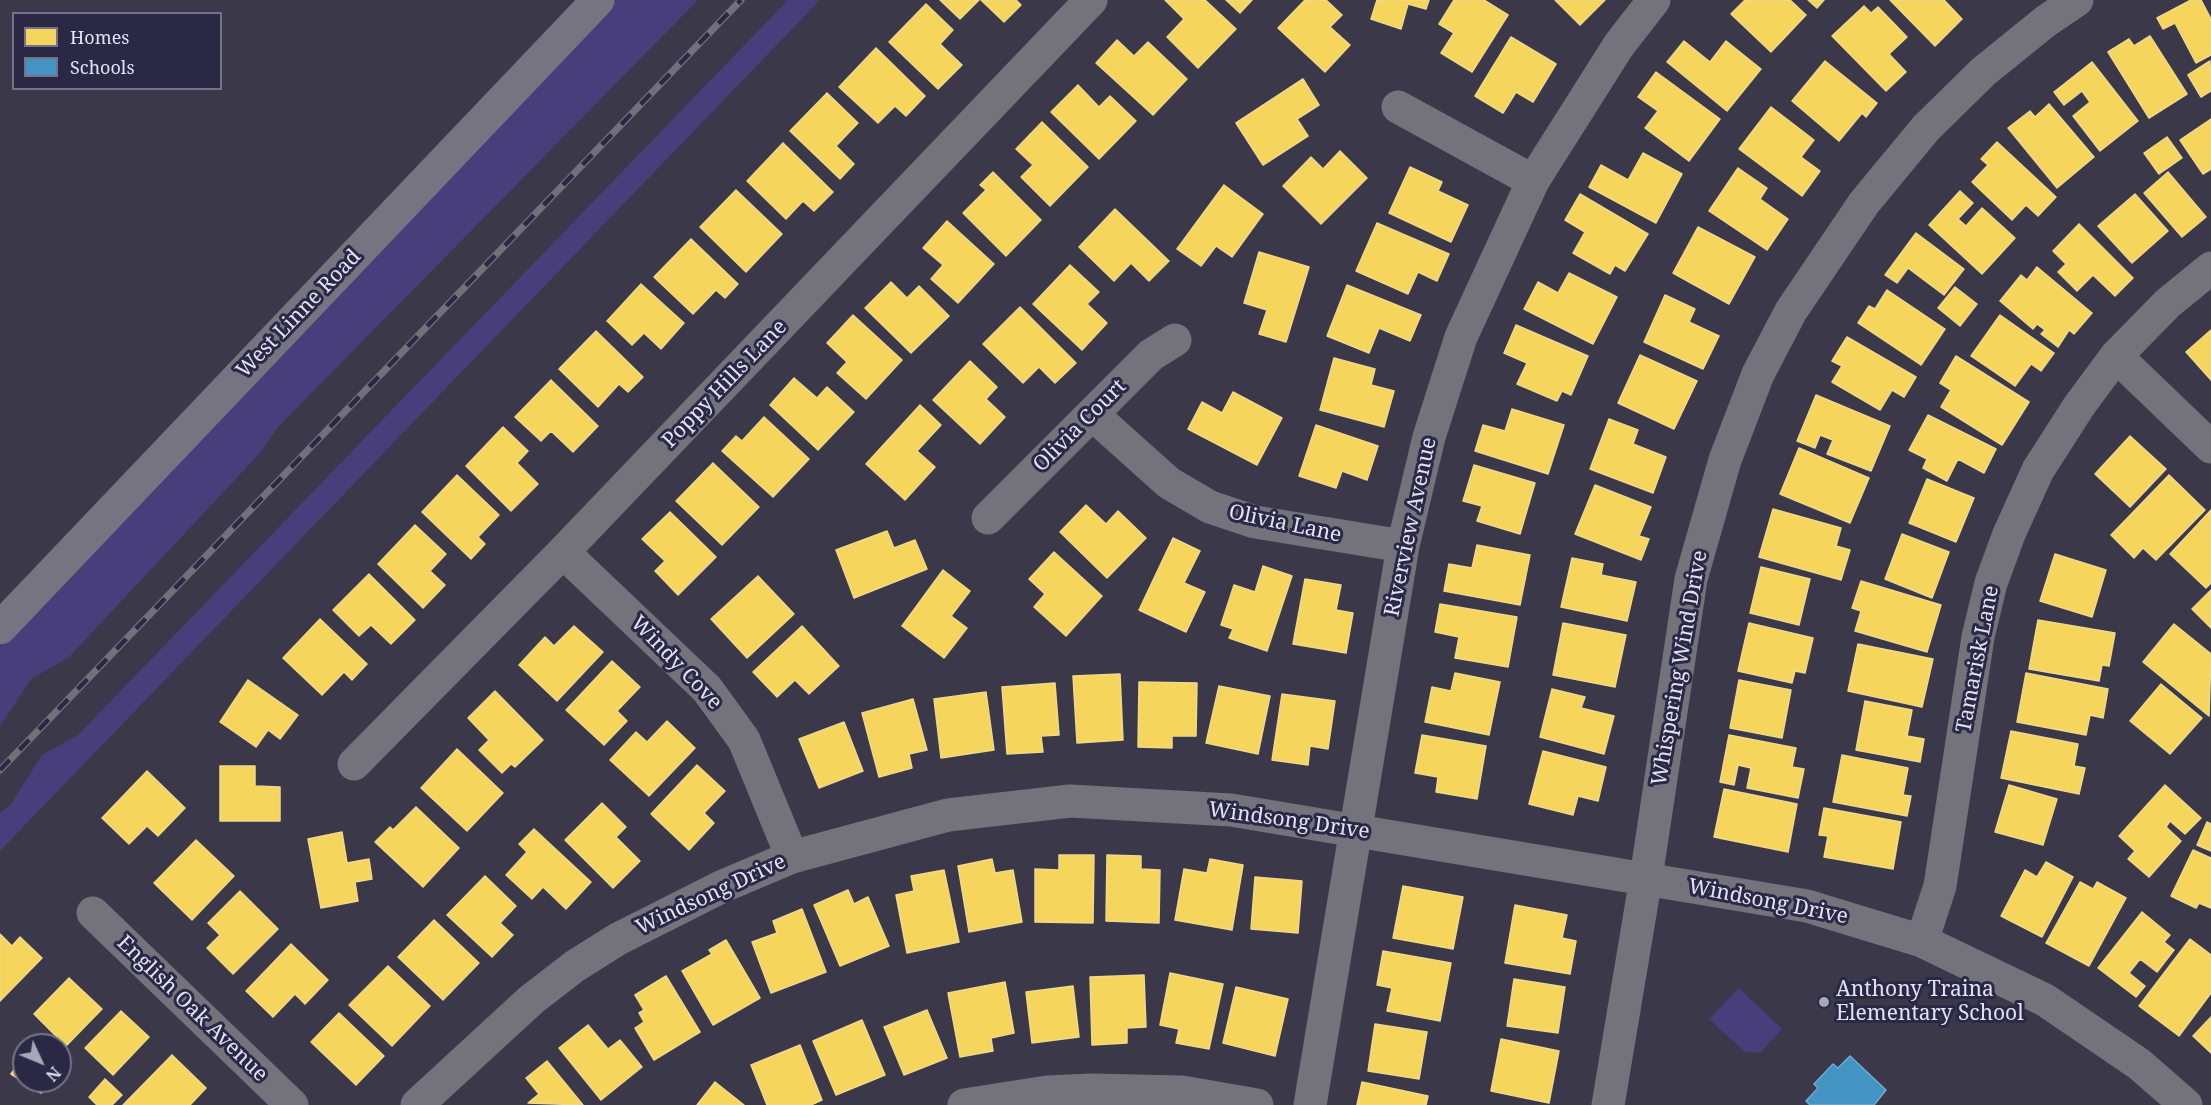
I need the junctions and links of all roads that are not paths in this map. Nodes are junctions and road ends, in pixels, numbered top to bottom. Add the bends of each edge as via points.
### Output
1 (598, 0) edge
2 (1091, 0) edge
3 (1654, 0) edge
4 (2077, 0) edge
5 (2038, 11) edge
6 (1398, 107) dead end
7 (1533, 181) junction
8 (2211, 268) edge
9 (1175, 340) dead end
10 (2116, 356) junction
11 (1092, 414) junction
12 (2211, 447) edge
13 (988, 518) dead end
14 (1403, 546) junction
15 (563, 552) junction
16 (0, 628) edge
17 (354, 764) dead end
18 (1356, 831) junction
19 (792, 857) junction
20 (1646, 878) junction
21 (93, 913) dead end
22 (1922, 941) junction
23 (292, 1105) edge
24 (417, 1105) edge
25 (964, 1105) edge
26 (1257, 1105) edge
27 (1310, 1105) edge
28 (1608, 1105) edge
29 (2186, 1105) edge

1 - 16 main road, West Linne Road
2 - 15 street, Poppy Hills Lane
3 - 7 street, Riverview Avenue via 1619,45
4 - 5 street, Whispering Wind Drive
5 - 20 street, Whispering Wind Drive via 1926,128 1864,203 1791,311 1758,374 1725,460 1691,579
6 - 7 street
7 - 14 street, Riverview Avenue via 1461,337 1429,437
8 - 10 street, Tamarisk Lane via 2168,303
9 - 11 street, Olivia Court via 1151,355
10 - 12 street
10 - 22 street, Tamarisk Lane via 2038,470 2008,534 1991,583 1978,636 1940,886
11 - 13 street, Olivia Court
11 - 14 street, Olivia Lane via 1168,483 1210,507 1255,522
14 - 18 street, Riverview Avenue
15 - 17 street, Poppy Hills Lane
15 - 19 street, Windy Cove via 719,706 744,740
18 - 19 street, Windsong Drive via 1231,810 1070,801 948,815
18 - 20 street, Windsong Drive
18 - 27 street, Riverview Avenue
19 - 24 street, Windsong Drive via 720,887 618,939 575,966 531,1000
20 - 22 street, Windsong Drive via 1807,906
20 - 28 street, Whispering Wind Drive
21 - 23 street, English Oak Avenue
22 - 29 street, Windsong Drive via 2045,1000 2139,1064
25 - 26 street via 1047,1092 1091,1090 1182,1092

